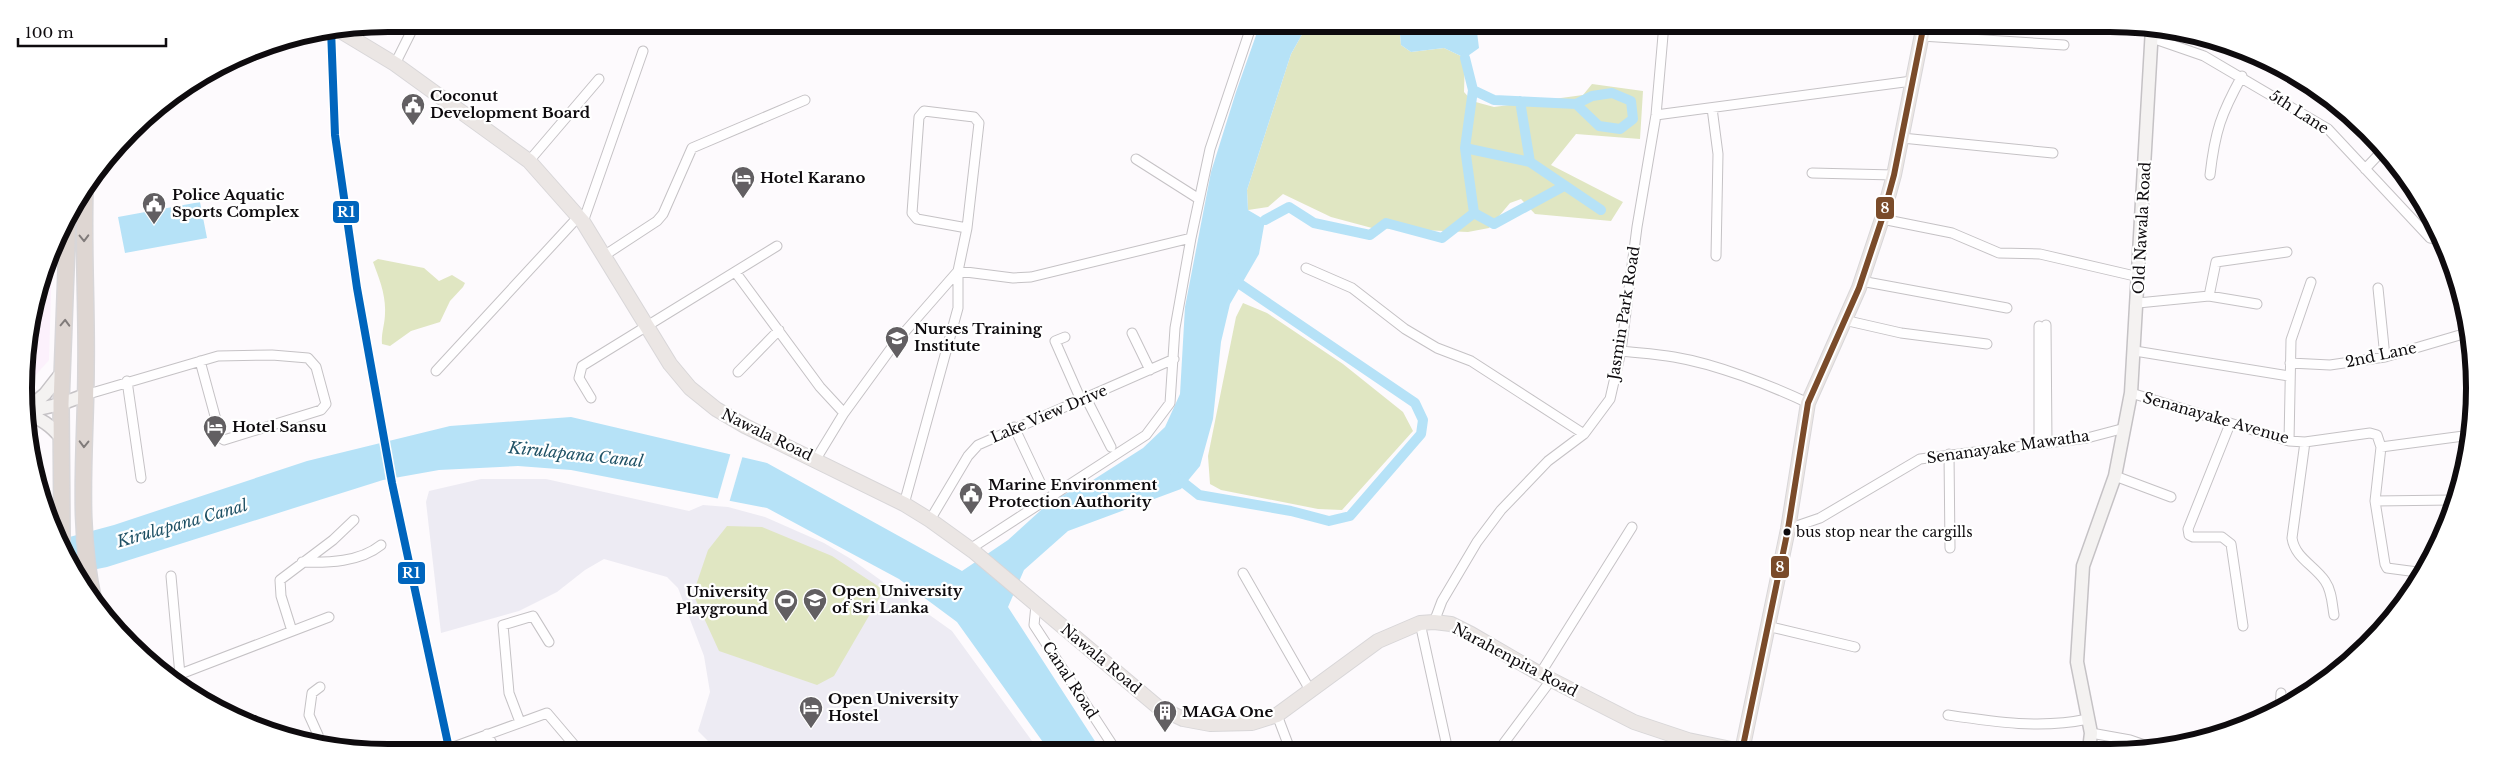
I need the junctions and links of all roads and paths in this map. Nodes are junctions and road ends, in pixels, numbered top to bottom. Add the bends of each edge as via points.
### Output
1 (411, 32) edge
2 (1249, 32) edge
3 (1663, 32) edge
4 (1922, 32) edge
5 (1941, 32) edge
6 (347, 35) edge
7 (2152, 35) edge
8 (2160, 36) edge
9 (2064, 45) dead end
10 (643, 51) dead end
11 (395, 64) junction
12 (2242, 76) junction
13 (599, 79) dead end
14 (1912, 81) junction
15 (805, 100) dead end
16 (1712, 108) junction
17 (1656, 115) junction
18 (1902, 138) junction
19 (2053, 153) dead end
20 (2379, 155) edge
21 (1136, 159) dead end
22 (529, 162) junction
23 (2365, 170) junction
24 (1812, 173) dead end
25 (1894, 174) junction
26 (2210, 174) dead end
27 (1199, 199) junction
28 (85, 202) edge
29 (581, 219) junction
30 (1882, 219) junction
31 (968, 228) junction
32 (67, 235) edge
33 (1191, 238) junction
34 (2433, 239) edge
35 (777, 246) dead end
36 (2287, 252) dead end
37 (605, 255) junction
38 (1716, 256) dead end
39 (1306, 268) dead end
40 (958, 271) junction
41 (736, 273) junction
42 (2139, 277) junction
43 (1861, 281) junction
44 (2311, 282) dead end
45 (2378, 288) dead end
46 (2209, 296) junction
47 (2138, 303) junction
48 (2257, 304) dead end
49 (2007, 308) dead end
50 (1844, 320) junction
51 (2042, 325) dead end
52 (648, 327) junction
53 (779, 330) junction
54 (1132, 333) dead end
55 (2462, 334) edge
56 (1065, 337) dead end
57 (1987, 344) dead end
58 (1621, 351) junction
59 (2135, 352) junction
60 (2385, 357) junction
61 (1174, 359) junction
62 (200, 361) junction
63 (2290, 363) junction
64 (1150, 370) junction
65 (63, 371) junction
66 (436, 371) dead end
67 (738, 372) dead end
68 (2290, 376) junction
69 (128, 381) junction
70 (2131, 393) junction
71 (86, 395) junction
72 (591, 398) dead end
73 (1083, 399) junction
74 (1808, 403) junction
75 (61, 404) junction
76 (33, 405) edge
77 (33, 410) edge
78 (844, 413) junction
79 (33, 416) edge
80 (2230, 424) junction
81 (1014, 427) junction
82 (2125, 428) junction
83 (1584, 434) junction
84 (2463, 436) edge
85 (62, 439) junction
86 (2289, 441) junction
87 (2305, 442) junction
88 (2043, 443) junction
89 (1111, 447) dead end
90 (2381, 447) junction
91 (1950, 454) junction
92 (816, 459) junction
93 (2115, 476) junction
94 (141, 478) dead end
95 (1040, 482) dead end
96 (2171, 497) dead end
97 (2449, 500) edge
98 (2376, 501) junction
99 (904, 504) junction
100 (354, 520) dead end
101 (930, 520) junction
102 (61, 527) edge
103 (1632, 527) dead end
104 (1788, 529) junction
105 (380, 545) dead end
106 (1950, 548) dead end
107 (972, 550) junction
108 (302, 562) junction
109 (2416, 572) edge
110 (1243, 573) dead end
111 (171, 576) dead end
112 (89, 581) edge
113 (1036, 605) junction
114 (2334, 615) dead end
115 (329, 617) dead end
116 (1427, 623) junction
117 (1767, 626) junction
118 (2243, 626) dead end
119 (292, 631) junction
120 (549, 642) dead end
121 (1855, 647) dead end
122 (180, 675) joint
123 (1546, 677) junction
124 (320, 687) dead end
125 (1310, 690) junction
126 (2282, 693) dead end
127 (2281, 701) edge
128 (1277, 715) junction
129 (1948, 715) dead end
130 (2088, 719) junction
131 (520, 722) junction
132 (2091, 733) junction
133 (487, 734) junction
134 (319, 738) edge
135 (2140, 743) edge
136 (464, 744) edge
137 (492, 744) edge
138 (573, 744) edge
139 (1112, 744) edge
140 (1288, 744) edge
141 (1447, 744) edge
142 (1503, 744) edge
143 (1708, 744) edge
144 (1743, 744) edge
145 (2090, 744) edge

1 - 11 street
2 - 27 street via 1210,149
3 - 17 street, Jasmin Park Road
4 - 14 main road
5 - 9 street
6 - 11 main road, Nawala Road
7 - 42 street, Old Nawala Road
8 - 12 street, 5th Lane
10 - 29 street
11 - 22 main road, Nawala Road
12 - 23 street, 5th Lane via 2328,129
12 - 26 street via 2222,112 2214,140
13 - 22 street
14 - 16 street
14 - 18 main road
15 - 37 street via 692,148 663,214
16 - 17 street
16 - 38 street via 1718,154
17 - 58 street, Jasmin Park Road
18 - 19 street
18 - 25 main road
20 - 23 street
21 - 27 street
22 - 29 main road, Nawala Road
23 - 34 street, 5th Lane
24 - 25 street
25 - 30 main road
27 - 33 street
28 -> 71 highway
29 - 37 main road, Nawala Road
29 - 66 street
30 - 42 street via 1952,233 1999,253 2040,254
30 - 43 main road
31 - 31 street via 917,219 912,213 919,117 924,112 974,117 979,123
31 - 40 street
65 -> 32 highway
33 - 40 street via 1031,277
33 - 61 street via 1175,328
35 - 41 street
36 - 46 street via 2216,262
37 - 52 main road, Nawala Road
39 - 83 street via 1352,288 1405,329 1437,348 1471,361
40 - 78 street via 894,343
40 - 99 street via 958,308
41 - 52 street
41 - 53 street
42 - 47 street, Old Nawala Road
43 - 49 street
43 - 50 main road
44 - 63 street via 2291,340
45 - 60 street
46 - 47 street
46 - 48 street
47 - 59 street, Old Nawala Road
50 - 57 street via 1901,333
50 - 74 main road
51 - 88 street
52 - 72 street via 582,366 579,378
52 - 92 main road, Nawala Road via 670,364 690,388 716,409
53 - 67 street
53 - 78 street via 820,387
54 - 64 street
55 - 60 street, 2nd Lane
56 - 73 street via 1055,341
58 - 74 street via 1702,363
58 - 83 street, Jasmin Park Road via 1610,399
59 - 68 street
59 - 70 street, Old Nawala Road
60 - 63 street, 2nd Lane via 2330,365
61 - 64 street, Lake View Drive
61 - 107 street via 1170,403 1146,435
62 - 62 street via 224,440 321,410 326,404 316,367 308,358 218,356
62 - 69 street
63 - 68 street
64 - 73 street, Lake View Drive
65 - 75 highway
65 - 76 street
68 - 86 street
69 - 71 street
69 - 94 street
70 - 80 street, Senanayake Avenue
70 - 82 street, Old Nawala Road
71 - 75 street
71 -> 112 highway via 83,521
73 - 81 street, Lake View Drive
73 - 89 street
74 - 104 main road
75 - 77 street
75 - 85 highway
78 - 92 street
79 - 85 street via 51,426
80 - 86 street, Senanayake Avenue
80 - 118 street via 2188,535 2222,537 2231,544
81 - 95 street
81 - 101 street, Lake View Drive via 978,445 968,456
82 - 88 street, Senanayake Mawatha via 2087,438
82 - 93 street, Old Nawala Road
83 - 116 street, Jasmin Park Road via 1548,461 1501,510 1477,542
84 - 90 street
85 - 102 highway
86 - 87 street, Senanayake Avenue
87 - 90 street, Senanayake Avenue via 2370,433 2377,435
87 - 114 street via 2293,546 2325,581
88 - 91 street, Senanayake Mawatha
90 - 98 street
91 - 104 street, Senanayake Mawatha via 1920,459 1820,518
91 - 106 street
92 - 99 main road, Nawala Road
93 - 96 street
93 - 130 street, Old Nawala Road via 2083,566 2077,662
97 - 98 street
98 - 109 street via 2387,568
99 - 101 main road, Nawala Road
100 - 108 street
101 - 107 main road, Nawala Road
103 - 123 street
104 - 117 main road
105 - 108 street via 369,554 322,563
107 - 113 main road, Nawala Road
108 - 119 street via 280,580 281,596
110 - 125 street
111 - 122 street
113 - 128 main road, Nawala Road via 1158,706 1183,719 1210,724 1252,723
113 - 139 street, Canal Road via 1034,625
115 - 119 street
116 - 123 main road, Narahenpita Road via 1451,624
116 - 125 main road via 1378,641
116 - 141 street
117 - 121 street
117 - 144 main road
119 - 122 street
120 - 131 street via 533,616 502,625 509,693
123 - 142 street
123 - 143 main road, Narahenpita Road via 1634,722
124 - 134 street via 312,693 309,714
125 - 128 main road
126 - 127 street
128 - 140 street
129 - 130 street via 2000,723 2063,724
130 - 132 street, Old Nawala Road
131 - 133 street
131 - 138 street via 547,713
132 - 135 street
132 - 145 street, Old Nawala Road
133 - 136 street
133 - 137 street

